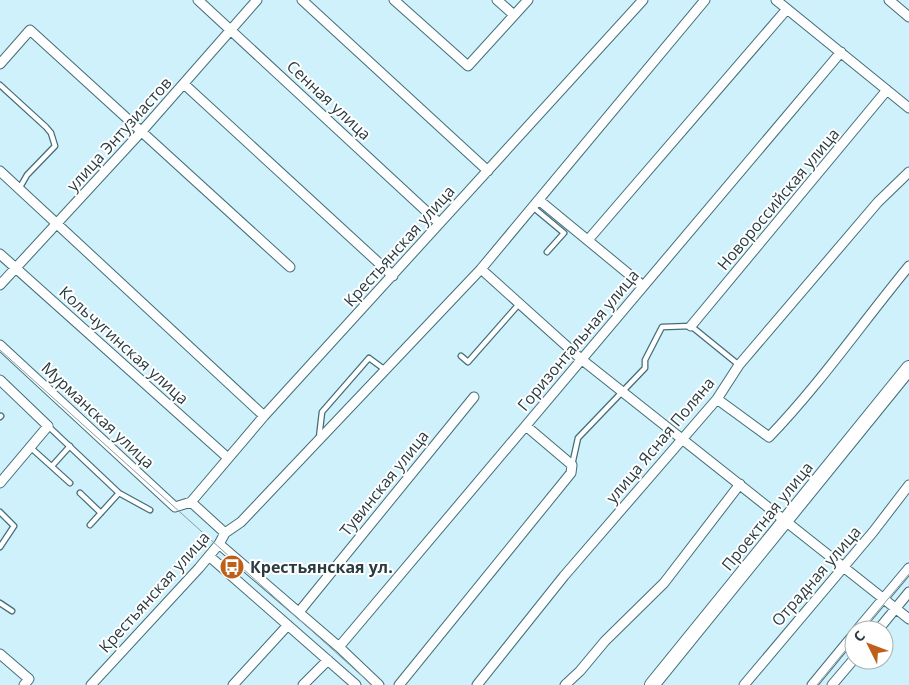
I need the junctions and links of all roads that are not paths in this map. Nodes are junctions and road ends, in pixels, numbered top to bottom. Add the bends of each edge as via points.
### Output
1 (198, 0) edge
2 (257, 0) edge
3 (302, 0) edge
4 (394, 0) edge
5 (497, 0) edge
6 (528, 0) edge
7 (642, 0) edge
8 (705, 0) edge
9 (776, 0) edge
10 (888, 0) edge
11 (787, 9) junction
12 (514, 15) junction
13 (909, 17) edge
14 (232, 30) junction
15 (841, 52) junction
16 (0, 64) edge
17 (184, 84) junction
18 (0, 85) edge
19 (887, 90) junction
20 (909, 108) edge
21 (142, 131) junction
22 (0, 171) edge
23 (488, 171) junction
24 (909, 172) edge
25 (19, 188) junction
26 (537, 204) junction
27 (439, 223) junction
28 (57, 225) junction
29 (588, 240) junction
30 (547, 252) dead end
31 (0, 254) edge
32 (909, 266) edge
33 (290, 267) dead end
34 (16, 268) junction
35 (481, 269) junction
36 (393, 276) junction
37 (0, 285) edge
38 (642, 285) junction
39 (519, 304) junction
40 (691, 326) junction
41 (0, 345) edge
42 (461, 356) dead end
43 (581, 359) junction
44 (739, 364) junction
45 (909, 368) edge
46 (384, 369) junction
47 (0, 380) edge
48 (624, 392) junction
49 (474, 397) dead end
50 (717, 400) junction
51 (264, 416) junction
52 (48, 426) junction
53 (526, 426) junction
54 (319, 440) junction
55 (683, 440) junction
56 (70, 446) junction
57 (30, 447) junction
58 (228, 458) junction
59 (572, 465) junction
60 (52, 466) junction
61 (1, 480) edge
62 (70, 483) dead end
63 (740, 484) junction
64 (909, 485) edge
65 (80, 493) dead end
66 (119, 493) junction
67 (191, 502) junction
68 (150, 510) dead end
69 (0, 512) edge
70 (101, 513) junction
71 (785, 521) junction
72 (90, 526) dead end
73 (225, 533) junction
74 (219, 544) junction
75 (0, 547) edge
76 (209, 556) junction
77 (842, 567) junction
78 (909, 568) edge
79 (909, 592) edge
80 (883, 599) junction
81 (0, 603) edge
82 (895, 609) junction
83 (12, 610) dead end
84 (299, 612) junction
85 (909, 619) edge
86 (865, 620) edge
87 (886, 620) edge
88 (288, 625) junction
89 (844, 646) edge
90 (339, 647) junction
91 (0, 654) edge
92 (328, 660) junction
93 (845, 670) edge
94 (26, 682) edge
95 (91, 685) edge
96 (233, 685) edge
97 (303, 685) edge
98 (356, 685) edge
99 (379, 685) edge
100 (399, 685) edge
101 (477, 685) edge
102 (565, 685) edge
103 (652, 685) edge
104 (744, 685) edge
105 (812, 685) edge
106 (832, 685) edge

1 - 14 street, Сенная улица
2 - 14 street, улица Энтузиастов
3 - 23 street
4 - 12 street via 468,66
5 - 12 street
6 - 12 street
7 - 23 street, Крестьянская улица
8 - 26 street, Крестьянская улица
9 - 11 street
10 - 13 street
11 - 15 street
11 - 29 street
14 - 17 street, улица Энтузиастов
14 - 27 street, Сенная улица
15 - 19 street
15 - 38 street, Горизонтальная улица
16 - 21 street via 30,30
17 - 21 street, улица Энтузиастов
17 - 36 street
18 - 25 lane via 46,127 55,146
19 - 20 street
19 - 40 street, Новороссийская улица
21 - 28 street, улица Энтузиастов
21 - 33 street
22 - 25 street
23 - 27 street, Крестьянская улица
24 - 44 street, улица Ясная Поляна via 878,202
25 - 28 street
26 - 29 street
26 - 30 lane via 564,233
26 - 35 street, Крестьянская улица
27 - 36 street, Крестьянская улица
28 - 34 street, улица Энтузиастов
28 - 51 street
29 - 38 street
31 - 34 street, Кольчугинская улица
32 - 50 street via 800,405 769,437
34 - 37 street, улица Энтузиастов
34 - 58 street, Кольчугинская улица
35 - 39 street
35 - 46 street, Крестьянская улица
36 - 51 street, Крестьянская улица
38 - 43 street, Горизонтальная улица
39 - 42 lane via 468,362
39 - 43 street
40 - 44 lane
40 - 48 lane via 662,327 645,360 645,368
41 - 67 street, Мурманская улица via 175,507
43 - 48 street
43 - 53 street, Горизонтальная улица
44 - 50 street, улица Ясная Поляна
45 - 71 main road, Проектная улица
46 - 54 street, Крестьянская улица
46 - 54 lane via 369,358 322,412
47 - 52 street
48 - 55 street
48 - 59 lane via 606,406 578,438
49 - 84 street, Тувинская улица
50 - 55 street, улица Ясная Поляна
51 - 58 street, Крестьянская улица
52 - 56 lane
52 - 57 street
53 - 59 street
53 - 90 street, Горизонтальная улица
54 - 73 street, Крестьянская улица via 241,522
55 - 63 street
55 - 101 street, улица Ясная Поляна via 564,576
56 - 60 lane
56 - 66 lane
57 - 60 lane
57 - 61 street
58 - 67 street, Крестьянская улица
59 - 100 street via 571,473
60 - 62 lane
63 - 71 street
63 - 102 street via 664,583
64 - 77 street, Отрадная улица
65 - 70 lane
66 - 68 lane
66 - 70 lane
67 - 73 street
69 - 75 lane via 14,526
70 - 72 lane
71 - 77 street
71 - 103 main road, Проектная улица
73 - 74 street, Крестьянская улица
74 - 76 street, Крестьянская улица
74 - 84 street
76 - 88 street
76 - 95 street, Крестьянская улица
77 - 80 street
77 - 104 street, Отрадная улица
78 - 80 street
79 - 82 street
80 - 82 street
80 - 86 street
81 - 83 lane
82 - 85 street
82 - 87 street
84 - 90 street
88 - 92 street
88 - 96 street
89 - 105 street
90 - 99 street
91 - 94 street
92 - 97 street
92 - 98 street
93 - 106 street

